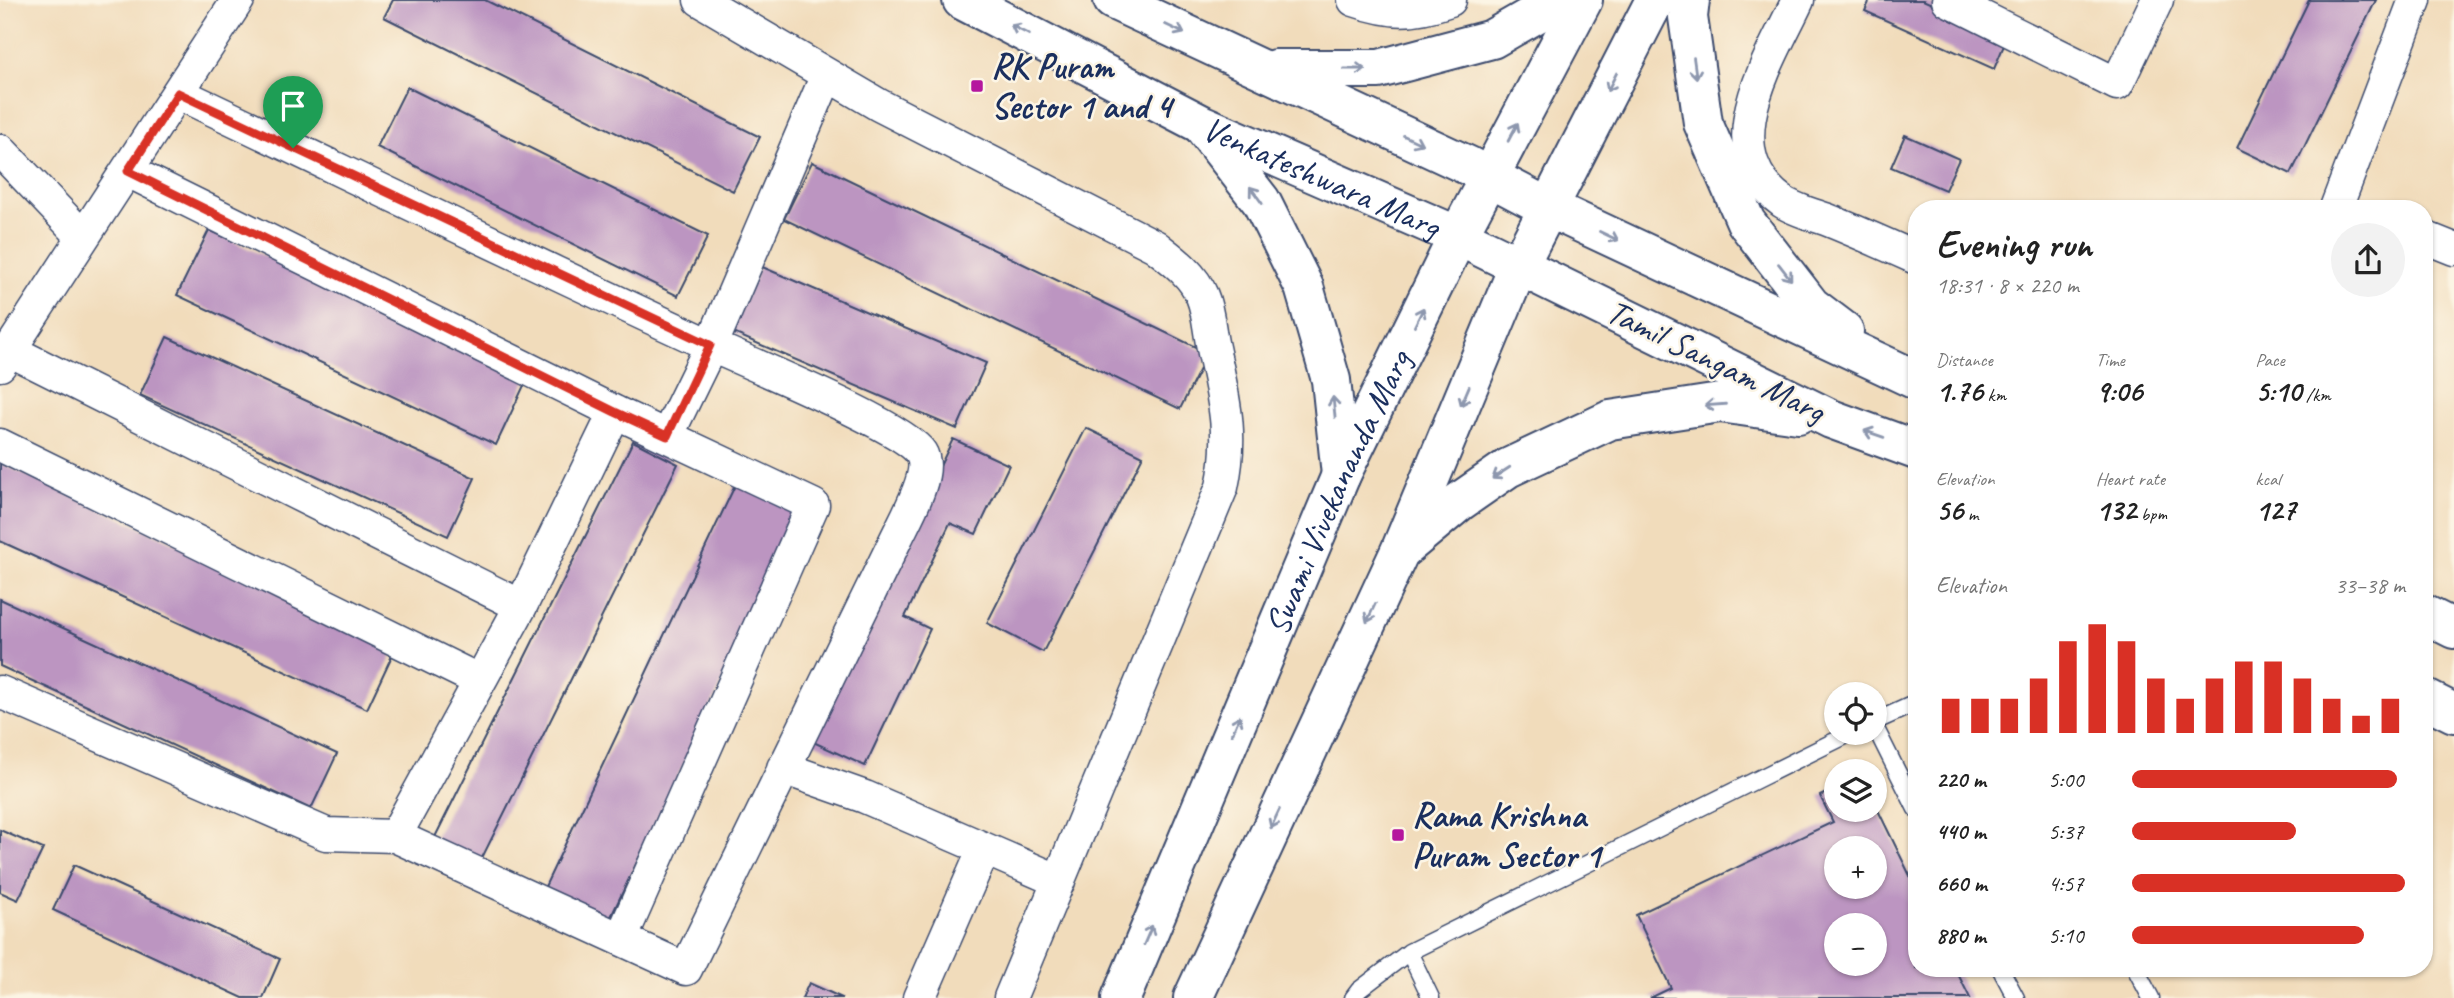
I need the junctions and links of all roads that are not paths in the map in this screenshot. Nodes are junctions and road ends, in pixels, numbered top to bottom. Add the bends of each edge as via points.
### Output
1 (238, 0) edge
2 (700, 0) edge
3 (961, 0) edge
4 (1113, 0) edge
5 (1354, 0) edge
6 (1450, 0) edge
7 (1560, 0) edge
8 (1583, 0) edge
9 (1655, 0) edge
10 (1690, 0) edge
11 (1798, 0) edge
12 (1948, 0) edge
13 (2157, 0) edge
14 (2416, 0) edge
15 (1262, 69) junction
16 (827, 75) junction
17 (178, 93) junction
18 (1203, 125) junction
19 (0, 150) edge
20 (128, 171) junction
21 (1489, 176) junction
22 (2339, 200) edge
23 (1547, 207) junction
24 (82, 236) junction
25 (1458, 236) junction
26 (1908, 255) edge
27 (1519, 265) junction
28 (710, 345) junction
29 (5, 357) edge
30 (1907, 376) edge
31 (615, 412) junction
32 (1831, 419) junction
33 (667, 436) junction
34 (0, 444) edge
35 (1908, 447) edge
36 (1341, 475) junction
37 (1400, 551) junction
38 (521, 606) junction
39 (2433, 618) edge
40 (2454, 629) edge
41 (480, 681) junction
42 (0, 692) edge
43 (2433, 702) edge
44 (1908, 707) edge
45 (2454, 713) edge
46 (1887, 718) edge
47 (2433, 720) edge
48 (2454, 721) edge
49 (1827, 745) edge
50 (1884, 745) edge
51 (783, 768) junction
52 (1908, 793) edge
53 (395, 836) junction
54 (984, 849) junction
55 (1059, 881) junction
56 (621, 939) junction
57 (1409, 953) junction
58 (2005, 977) edge
59 (2140, 977) edge
60 (1358, 995) edge
61 (919, 998) edge
62 (1010, 998) edge
63 (1121, 998) edge
64 (1193, 998) edge
65 (1431, 998) edge
66 (2016, 998) edge
67 (2151, 998) edge

1 - 17 street
2 - 16 street
18 -> 3 street, Venkateshwara Marg
4 -> 15 street, Tamil Sangam Marg
5 - 6 street via 1380,9 1411,11
15 -> 7 street via 1379,69 1492,39
21 -> 8 street, Swami Vivekananda Marg
9 -> 23 street
10 -> 30 street via 1688,17 1703,123 1745,222 1811,306
11 - 26 street via 1757,88 1747,146 1751,161 1765,184 1784,202
12 - 13 street via 2117,84
14 - 22 street
15 -> 21 street, Tamil Sangam Marg
16 - 28 street
16 - 55 street via 1155,246 1185,270 1203,296 1229,439 1222,487
17 - 20 street
17 - 28 street
18 - 25 street, Venkateshwara Marg
36 -> 18 street via 1331,380 1304,288 1261,201
19 - 24 street
20 - 24 street
20 - 31 street
21 - 23 street, Tamil Sangam Marg
21 - 25 street, Swami Vivekananda Marg
23 - 27 street
23 -> 30 street, Tamil Sangam Marg
24 - 29 street
25 - 27 street, Venkateshwara Marg
36 -> 25 street, Swami Vivekananda Marg
27 - 32 street, Tamil Sangam Marg
27 -> 37 street
28 - 33 street
28 - 51 street via 887,429 924,458 925,471 916,495
29 - 38 street
31 - 33 street
31 - 38 street
35 -> 32 street, Tamil Sangam Marg
32 -> 37 street via 1720,403 1610,420 1508,468
33 - 56 street via 813,505
34 - 41 street
63 -> 36 street, Swami Vivekananda Marg
37 -> 64 street
38 - 41 street
39 - 40 street
41 - 53 street
42 - 53 street via 326,834
43 - 45 street
44 - 46 lane
47 - 48 street
49 - 57 lane
50 - 52 lane
51 - 54 street via 865,797
51 - 56 street via 686,969
53 - 56 street
54 - 55 street
54 - 61 street
55 - 62 street
57 - 60 lane
57 - 65 lane
58 - 66 lane
59 - 67 lane

